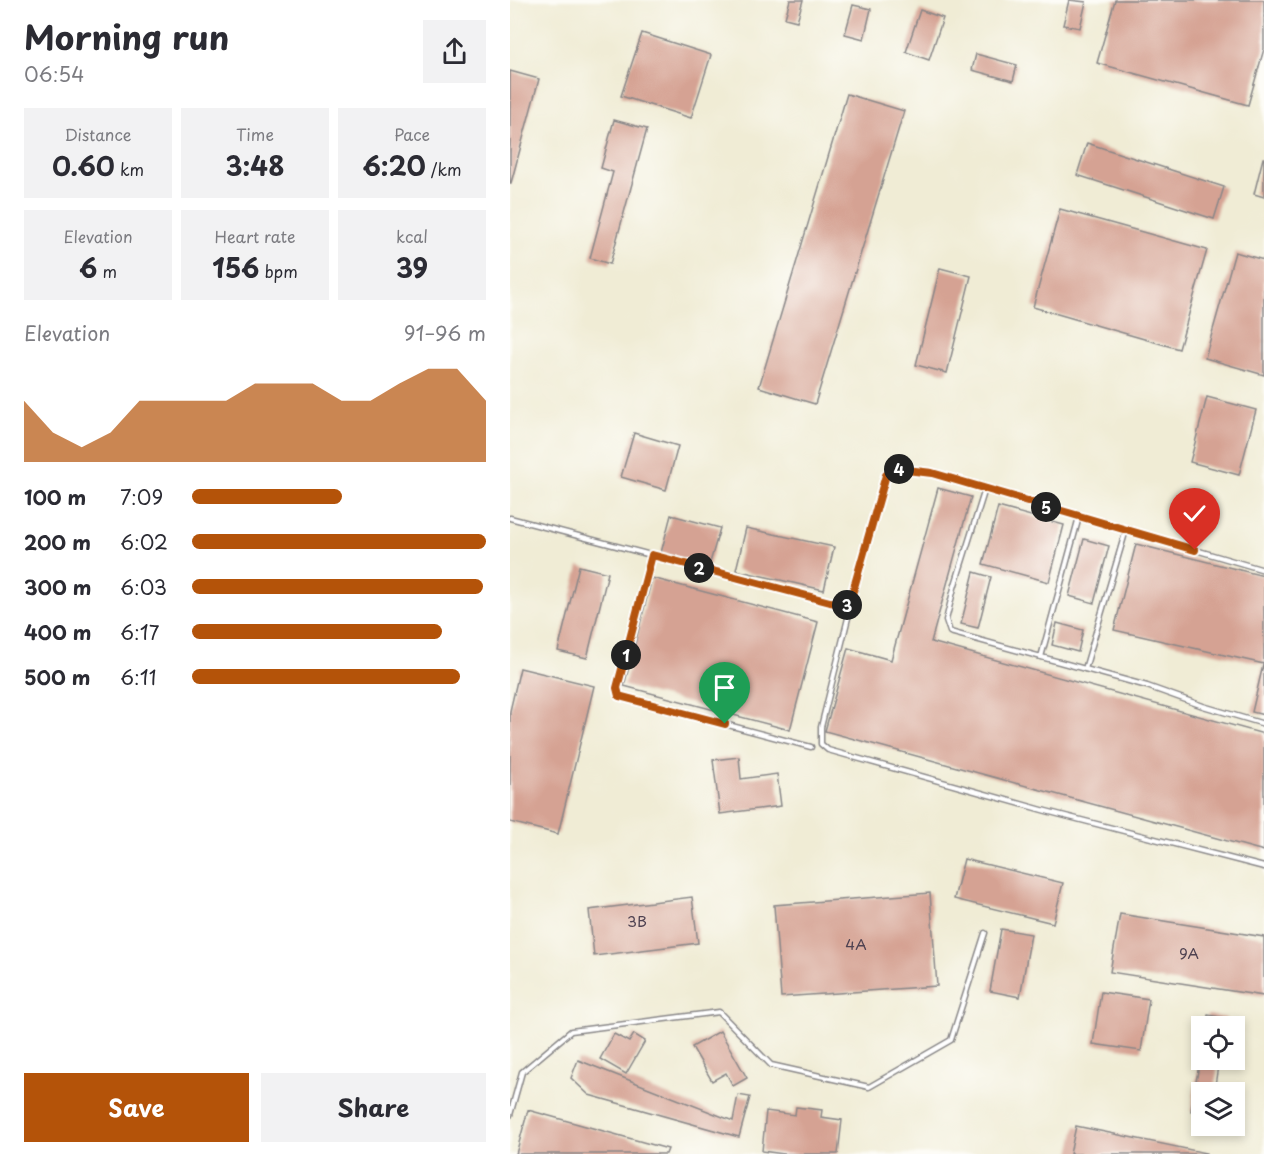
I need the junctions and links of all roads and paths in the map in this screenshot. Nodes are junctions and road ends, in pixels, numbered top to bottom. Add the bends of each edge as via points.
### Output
1 (985, 489) junction
2 (1079, 517) junction
3 (510, 518) edge
4 (1126, 530) junction
5 (652, 555) junction
6 (1264, 570) edge
7 (849, 605) junction
8 (1041, 657) junction
9 (1085, 669) junction
10 (1264, 724) edge
11 (811, 747) dead end
12 (1264, 867) edge
13 (985, 933) dead end
14 (510, 1116) edge

1 - 2 lane
1 - 7 lane via 932,473 898,469 886,475
1 - 8 lane via 946,620 950,632
2 - 4 lane
2 - 8 lane
3 - 5 lane
4 - 6 lane
4 - 9 lane
5 - 7 lane
5 - 11 lane via 617,688 619,696
7 - 12 lane via 821,727 821,744 828,750
8 - 9 lane
9 - 10 lane
13 - 14 lane via 951,1040 869,1087 771,1065 719,1012 571,1031 522,1072

